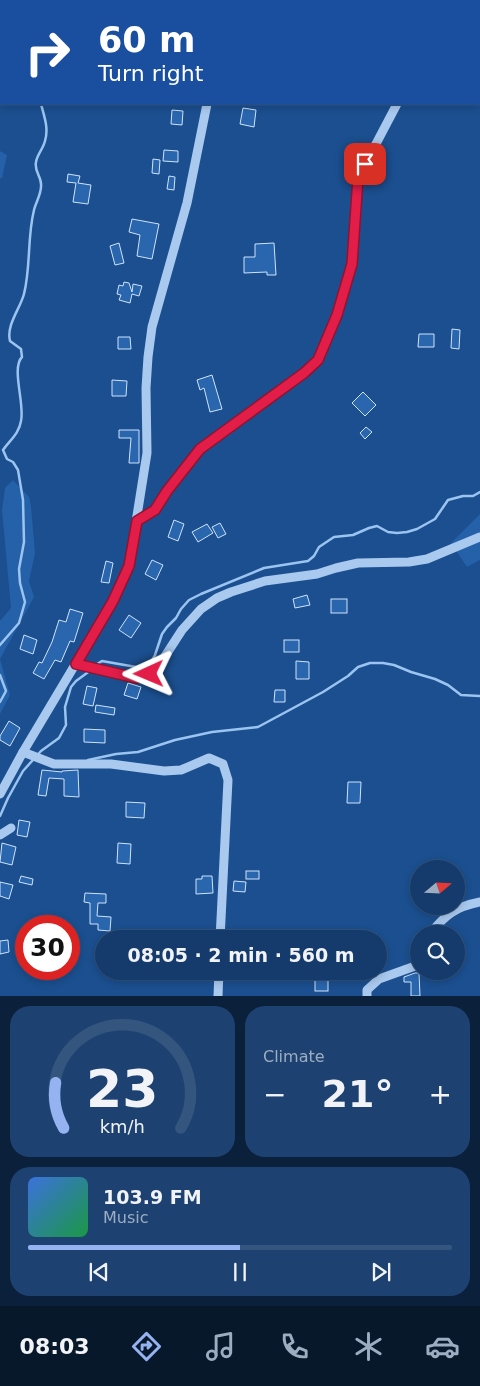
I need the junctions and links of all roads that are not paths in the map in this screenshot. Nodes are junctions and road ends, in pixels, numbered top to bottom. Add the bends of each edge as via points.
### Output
1 (207, 105) edge
2 (396, 105) edge
3 (137, 521) junction
4 (480, 537) edge
5 (76, 664) junction
6 (23, 752) junction
7 (0, 794) edge
8 (10, 828) dead end
9 (0, 835) edge
10 (480, 902) edge
11 (437, 925) edge
12 (220, 930) edge
13 (410, 969) edge
14 (219, 980) edge
15 (218, 996) edge
16 (367, 996) edge

1 - 3 street via 187,203 152,327 146,388 147,453
2 - 3 street via 358,178 352,264 337,315 318,360 200,449 155,510
3 - 5 street via 129,566 113,601
4 - 5 street via 427,559 358,563 318,574 246,586 217,598 201,609 182,630 158,667 149,674 136,678
5 - 6 street
6 - 7 street
6 - 12 street via 54,764 111,764 164,771 181,770 209,758 223,764 228,780
8 - 9 street
10 - 11 street via 444,916
13 - 16 street via 378,979 367,990
14 - 15 street

